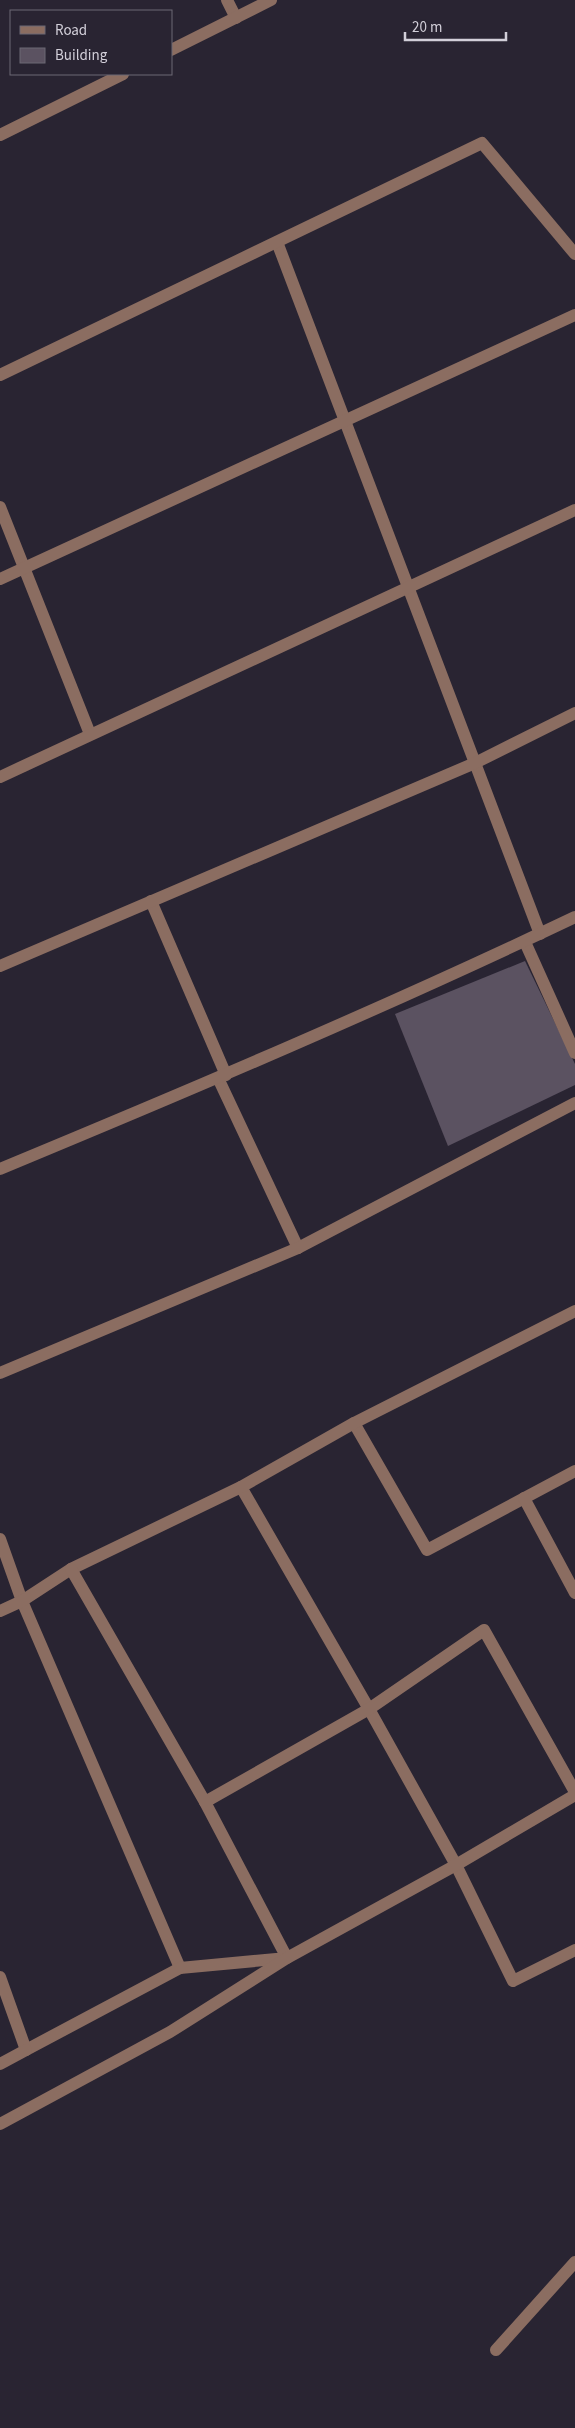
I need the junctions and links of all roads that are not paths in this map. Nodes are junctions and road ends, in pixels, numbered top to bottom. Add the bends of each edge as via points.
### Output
1 (227, 0) edge
2 (272, 0) edge
3 (236, 18) junction
4 (172, 50) edge
5 (121, 75) edge
6 (0, 135) edge
7 (277, 242) junction
8 (575, 254) edge
9 (575, 315) edge
10 (0, 374) edge
11 (345, 421) junction
12 (0, 507) edge
13 (575, 510) edge
14 (25, 569) junction
15 (0, 578) edge
16 (409, 587) junction
17 (575, 713) edge
18 (90, 734) junction
19 (475, 763) junction
20 (0, 777) edge
21 (151, 901) junction
22 (575, 917) edge
23 (540, 934) junction
24 (524, 942) junction
25 (0, 966) edge
26 (575, 1053) edge
27 (222, 1076) junction
28 (575, 1104) edge
29 (0, 1169) edge
30 (298, 1248) junction
31 (575, 1311) edge
32 (0, 1373) edge
33 (354, 1423) junction
34 (575, 1471) edge
35 (240, 1487) junction
36 (524, 1498) junction
37 (0, 1539) edge
38 (71, 1569) junction
39 (575, 1593) edge
40 (22, 1600) junction
41 (0, 1611) edge
42 (369, 1709) junction
43 (575, 1793) edge
44 (205, 1802) junction
45 (456, 1864) junction
46 (575, 1950) edge
47 (287, 1958) junction
48 (180, 1968) junction
49 (0, 1977) edge
50 (26, 2050) junction
51 (0, 2064) edge
52 (0, 2124) edge
53 (575, 2262) edge
54 (496, 2350) dead end

1 - 3 street
2 - 3 street
3 - 4 street
5 - 6 street
7 - 8 street via 482,143
7 - 10 street
7 - 11 street
9 - 11 street
11 - 14 street
11 - 16 street
12 - 14 street
13 - 16 street
14 - 15 street
14 - 18 street
16 - 18 street
16 - 19 street
17 - 19 street
18 - 20 street
19 - 21 street
19 - 23 street
21 - 25 street
21 - 27 street
22 - 23 street
23 - 24 street
24 - 26 street
24 - 27 street
27 - 29 street
27 - 30 street
28 - 30 street
30 - 32 street
31 - 33 street
33 - 35 street
33 - 36 street via 427,1550
34 - 36 street
35 - 38 street
35 - 42 street
36 - 39 street
37 - 40 street
38 - 40 street
38 - 44 street
40 - 41 street
40 - 48 street
42 - 43 street via 484,1630
42 - 44 street
42 - 45 street
43 - 45 street
44 - 47 street
45 - 46 street via 513,1981
45 - 47 street
47 - 48 street
47 - 52 street via 170,2032
48 - 50 street
49 - 50 street
50 - 51 street
53 - 54 street

